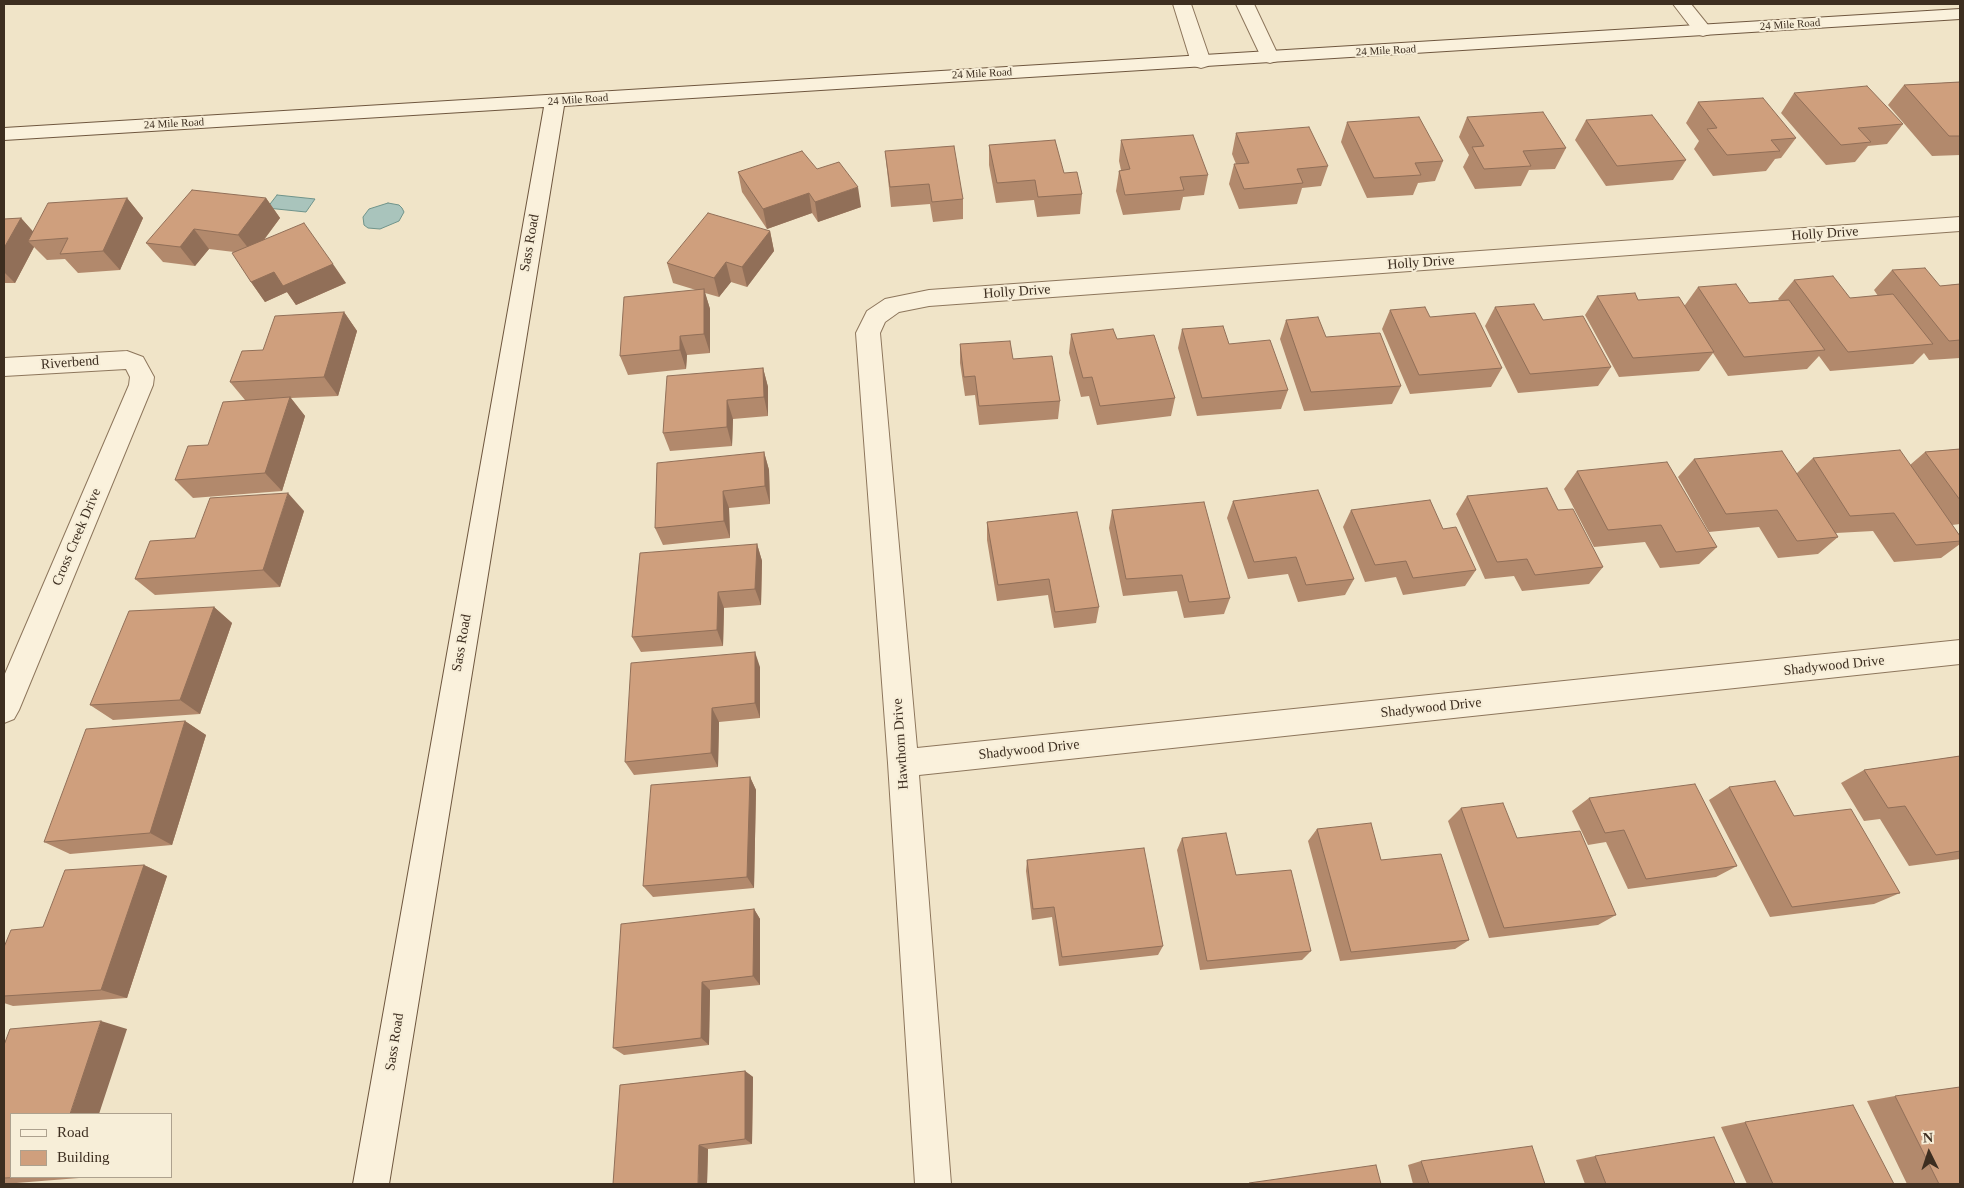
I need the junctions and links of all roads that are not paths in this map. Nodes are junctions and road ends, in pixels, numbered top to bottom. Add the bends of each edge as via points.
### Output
1 (1182, 4) edge
2 (1245, 4) edge
3 (1682, 4) edge
4 (1960, 14) edge
5 (1703, 30) junction
6 (1270, 57) junction
7 (1201, 62) junction
8 (555, 101) junction
9 (4, 134) edge
10 (1960, 224) edge
11 (883, 310) joint
12 (135, 363) joint
13 (4, 368) edge
14 (1960, 652) edge
15 (4, 710) edge
16 (903, 763) junction
17 (371, 1184) edge
18 (933, 1184) edge

1 - 7 street
2 - 6 street
3 - 5 street
4 - 5 street, 24 Mile Road
5 - 6 street, 24 Mile Road
6 - 7 street, 24 Mile Road
7 - 8 street, 24 Mile Road
8 - 9 street, 24 Mile Road
8 - 17 street, Sass Road
10 - 11 street, Holly Drive via 929,298
11 - 16 street, Hawthorn Drive via 870,324 868,333
12 - 13 street, Riverbend via 111,360
12 - 15 street, Cross Creek Drive via 142,377 141,385
14 - 16 street, Shadywood Drive
16 - 18 street, Hawthorn Drive

